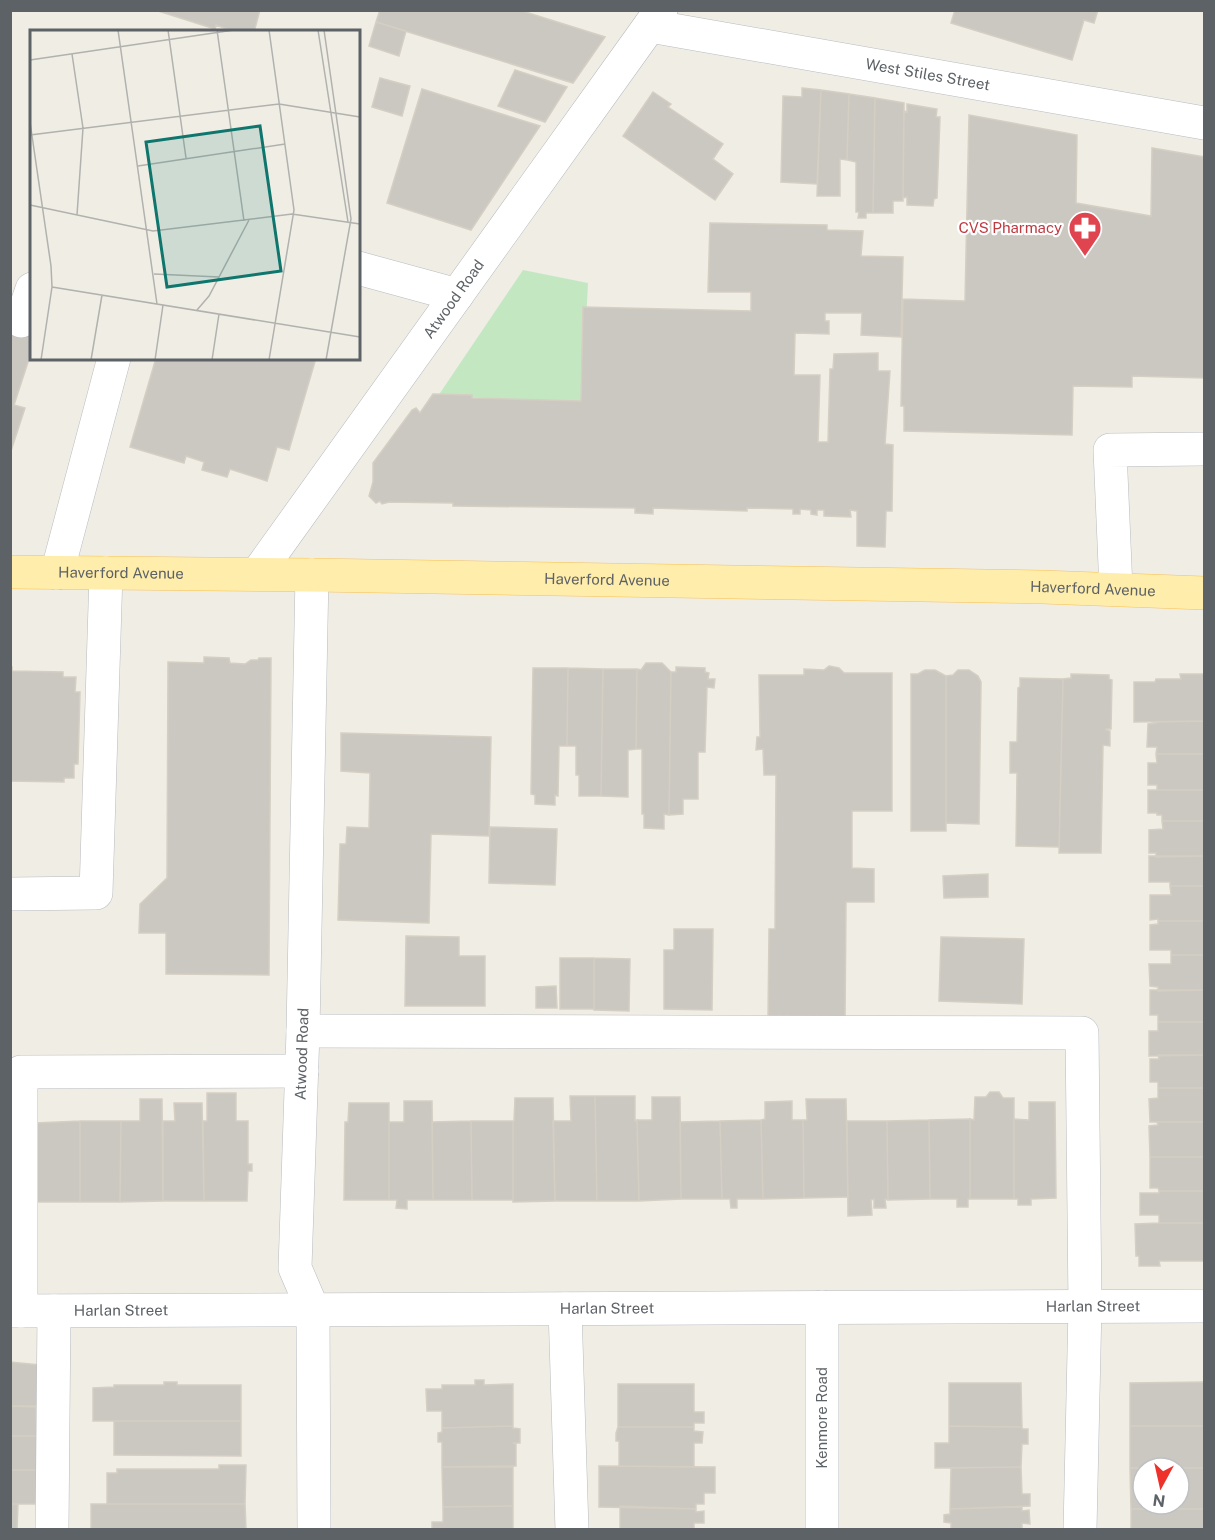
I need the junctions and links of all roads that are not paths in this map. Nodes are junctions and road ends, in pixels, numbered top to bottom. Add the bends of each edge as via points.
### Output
1 (656, 18) edge
2 (1204, 123) edge
3 (360, 269) edge
4 (30, 295) edge
5 (457, 295) junction
6 (21, 321) dead end
7 (113, 360) edge
8 (1204, 449) edge
9 (10, 572) edge
10 (57, 573) junction
11 (106, 573) junction
12 (257, 574) junction
13 (312, 575) junction
14 (1116, 589) junction
15 (1204, 593) edge
16 (10, 894) edge
17 (303, 1031) junction
18 (302, 1071) junction
19 (1085, 1306) junction
20 (1204, 1306) edge
21 (822, 1307) junction
22 (565, 1309) junction
23 (314, 1310) junction
24 (16, 1311) edge
25 (54, 1311) junction
26 (52, 1530) edge
27 (314, 1530) edge
28 (572, 1530) edge
29 (822, 1530) edge
30 (1080, 1530) edge

1 - 2 street, West Stiles Street
1 - 5 street, Atwood Road
3 - 5 street
4 - 6 street
5 - 12 street, Atwood Road
7 - 10 street
8 - 14 street via 1110,450
9 - 10 main road, Haverford Avenue
10 - 11 main road, Haverford Avenue
11 - 12 main road, Haverford Avenue
11 - 16 street via 96,893
12 - 13 main road, Haverford Avenue
13 - 14 main road, Haverford Avenue
13 - 17 street, Atwood Road
14 - 15 main road, Haverford Avenue
17 - 18 street, Atwood Road
17 - 19 street via 1082,1033
18 - 23 street, Atwood Road via 295,1268
18 - 24 street via 21,1072
19 - 20 street, Harlan Street
19 - 21 street, Harlan Street
19 - 30 street
21 - 22 street, Harlan Street
21 - 29 street, Kenmore Road
22 - 23 street, Harlan Street
22 - 28 street
23 - 25 street, Harlan Street
23 - 27 street, Atwood Road
24 - 25 street, Harlan Street
25 - 26 street

